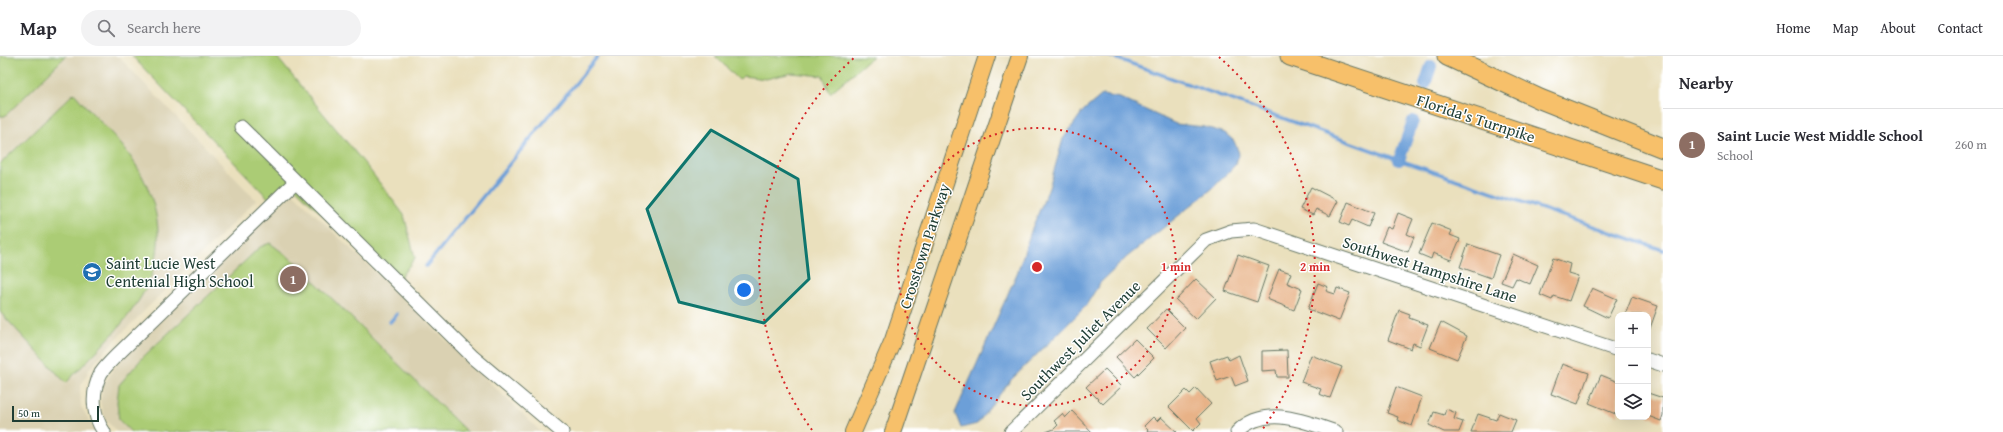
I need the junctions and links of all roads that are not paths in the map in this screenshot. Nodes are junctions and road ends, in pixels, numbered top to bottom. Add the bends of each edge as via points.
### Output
1 (987, 56) edge
2 (1020, 56) edge
3 (1290, 56) edge
4 (1447, 56) edge
5 (241, 127) dead end
6 (1663, 148) edge
7 (1663, 180) edge
8 (295, 182) junction
9 (1231, 230) joint
10 (1615, 349) edge
11 (1651, 361) edge
12 (1663, 365) edge
13 (104, 432) edge
14 (562, 432) edge
15 (854, 432) edge
16 (893, 432) edge
17 (1011, 432) edge
18 (1237, 432) edge
19 (1336, 432) edge

1 - 15 main road, Crosstown Parkway via 893,340
2 - 16 main road, Crosstown Parkway
3 - 7 highway, Florida's Turnpike
4 - 6 highway via 1540,99
5 - 8 street
8 - 13 street via 116,356 102,373 94,391 94,406 98,422
8 - 14 street via 473,357
9 - 10 street, Southwest Hampshire Lane via 1254,229
9 - 17 street, Southwest Juliet Avenue via 1206,240
11 - 12 street
18 - 19 street via 1261,417 1295,418

